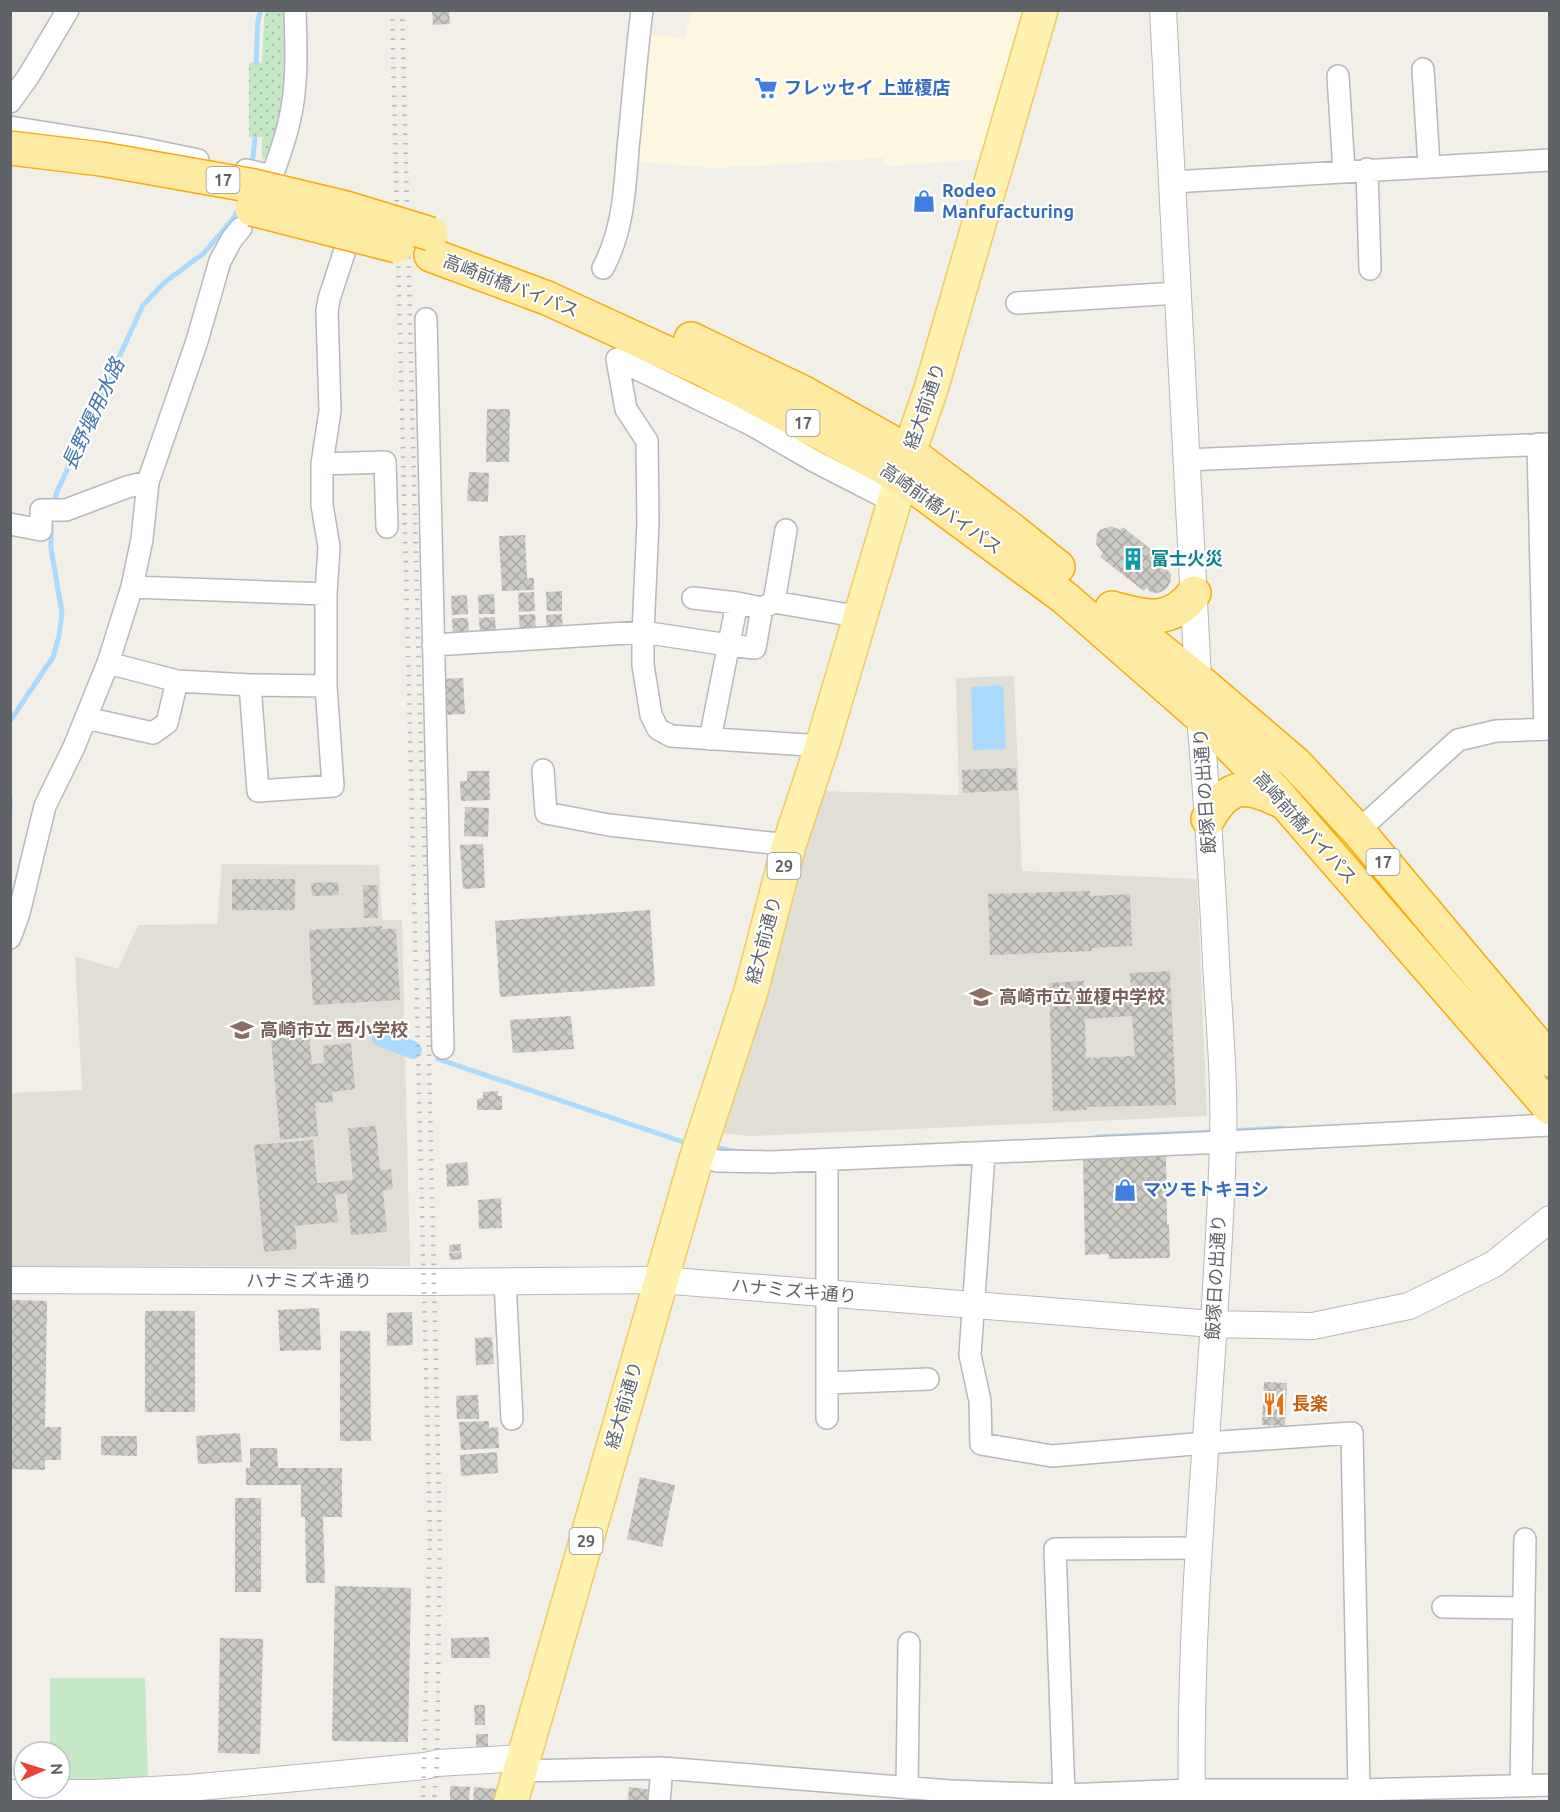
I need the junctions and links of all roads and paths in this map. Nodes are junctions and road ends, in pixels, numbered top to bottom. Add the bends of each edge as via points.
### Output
1 (68, 10) edge
2 (295, 10) edge
3 (642, 10) edge
4 (1041, 10) edge
5 (1163, 10) edge
6 (1424, 69) dead end
7 (1338, 76) dead end
8 (10, 102) edge
9 (10, 127) edge
10 (10, 147) edge
11 (1550, 160) edge
12 (1429, 166) junction
13 (10, 167) edge
14 (1367, 169) junction
15 (1344, 171) junction
16 (259, 173) junction
17 (1172, 182) junction
18 (241, 228) dead end
19 (430, 245) junction
20 (603, 268) dead end
21 (1370, 269) dead end
22 (1178, 293) junction
23 (1017, 303) dead end
24 (426, 319) dead end
25 (1544, 444) edge
26 (1186, 460) junction
27 (322, 464) junction
28 (902, 477) junction
29 (148, 482) junction
30 (10, 524) edge
31 (387, 527) dead end
32 (786, 530) dead end
33 (132, 587) junction
34 (1194, 593) junction
35 (326, 594) junction
36 (693, 598) dead end
37 (737, 603) junction
38 (768, 605) junction
39 (1107, 607) junction
40 (861, 617) junction
41 (643, 632) junction
42 (434, 645) junction
43 (728, 645) junction
44 (108, 663) junction
45 (177, 681) junction
46 (1199, 681) junction
47 (250, 685) junction
48 (326, 686) junction
49 (1200, 716) junction
50 (86, 718) junction
51 (1547, 729) edge
52 (710, 740) junction
53 (822, 746) junction
54 (543, 770) dead end
55 (1285, 802) junction
56 (1208, 819) junction
57 (1358, 831) junction
58 (789, 845) junction
59 (10, 938) edge
60 (443, 1048) dead end
61 (1550, 1060) edge
62 (1550, 1108) edge
63 (1550, 1125) edge
64 (1223, 1142) junction
65 (984, 1154) junction
66 (697, 1156) junction
67 (827, 1160) junction
68 (1550, 1219) edge
69 (10, 1280) edge
70 (660, 1280) junction
71 (505, 1282) junction
72 (827, 1293) junction
73 (974, 1305) junction
74 (1214, 1324) junction
75 (928, 1379) dead end
76 (827, 1383) junction
77 (827, 1418) dead end
78 (512, 1419) dead end
79 (1206, 1443) junction
80 (1525, 1539) dead end
81 (1198, 1548) junction
82 (1443, 1606) dead end
83 (1524, 1608) junction
84 (909, 1643) dead end
85 (522, 1764) junction
86 (662, 1768) junction
87 (1550, 1785) edge
88 (907, 1788) junction
89 (1359, 1790) junction
90 (1515, 1792) edge
91 (10, 1793) edge
92 (188, 1795) edge
93 (1064, 1795) junction
94 (950, 1796) edge
95 (1192, 1796) edge
96 (94, 1797) edge
97 (1092, 1797) edge
98 (511, 1802) edge
99 (659, 1802) edge

1 - 8 street
2 - 16 street via 294,97 290,118 281,152
3 - 20 street via 624,194 619,226
4 - 28 main road, 経大前通り / 29
5 - 17 street, 飯塚日の出通り
6 - 12 street
7 - 15 street
9 - 16 street via 135,147
10 - 19 highway, 高崎前橋バイパス / 17, bridge via 254,186 346,208
11 - 12 street
12 - 14 street
13 - 19 highway, 高崎前橋バイパス / 17, bridge via 131,185
14 - 15 street
14 - 21 street
15 - 17 street
16 - 27 street via 354,198 344,254 327,311 330,411
17 - 22 street, 飯塚日の出通り
18 - 29 street via 220,261
19 - 28 highway, 高崎前橋バイパス / 17 via 704,370
22 - 23 street
22 - 26 street, 飯塚日の出通り
24 - 42 street
25 - 26 street
25 - 51 street
26 - 34 street, 飯塚日の出通り
27 - 31 street via 385,462
27 - 35 street via 322,505 329,547
28 - 39 highway, 高崎前橋バイパス / 17 via 1012,530
28 - 40 main road, 経大前通り / 29
28 - 41 street via 814,461 752,425 617,358 626,410 647,441
28 - 49 highway, 高崎前橋バイパス / 17 via 1065,598
29 - 30 street
29 - 33 street
32 - 38 street
33 - 35 street
33 - 44 street
34 - 39 highway via 1179,609 1160,616
34 - 46 street, 飯塚日の出通り
35 - 48 street
36 - 37 street
37 - 38 street
37 - 43 street
38 - 40 street
38 - 43 street via 755,648
39 - 46 highway, 高崎前橋バイパス / 17
40 - 53 main road, 経大前通り / 29
41 - 42 street
41 - 43 street
41 - 52 street via 643,665 651,715 658,729 671,736
42 - 60 street
43 - 52 street
44 - 45 street
44 - 50 street
45 - 47 street
45 - 50 street via 167,723 153,733
46 - 49 street, 飯塚日の出通り
46 - 57 highway, 高崎前橋バイパス / 17 via 1296,764
47 - 48 street
47 - 48 street via 258,791 333,786
49 - 55 highway, 高崎前橋バイパス / 17
49 - 56 street, 飯塚日の出通り
50 - 59 street via 45,806
51 - 57 street via 1496,731 1458,740
52 - 53 street
53 - 58 main road, 経大前通り / 29
54 - 58 street via 546,813 609,825
55 - 56 highway via 1260,791 1241,789 1216,806
55 - 62 highway, 高崎前橋バイパス / 17
56 - 64 street, 飯塚日の出通り via 1224,1095
57 - 61 highway, 高崎前橋バイパス / 17
58 - 66 main road, 経大前通り / 29 via 751,991
63 - 64 street
64 - 65 street
64 - 74 street, 飯塚日の出通り
65 - 67 street
65 - 73 street
66 - 67 street via 718,1161
66 - 70 main road, 経大前通り / 29
67 - 72 street
68 - 74 street, ハナミズキ通り via 1494,1264 1409,1306 1313,1326
69 - 71 street, ハナミズキ通り
70 - 71 street, ハナミズキ通り
70 - 72 street, ハナミズキ通り
70 - 85 main road, 経大前通り / 29
71 - 78 street
72 - 73 street, ハナミズキ通り
72 - 76 street
73 - 74 street, ハナミズキ通り
73 - 79 street via 970,1356 980,1401 981,1444 1052,1456
74 - 79 street, 飯塚日の出通り
75 - 76 street
76 - 77 street
79 - 81 street, 飯塚日の出通り
79 - 89 street via 1352,1433
80 - 83 street
81 - 93 street via 1055,1549
81 - 95 street, 飯塚日の出通り
82 - 83 street
83 - 90 street
84 - 88 street
85 - 86 street
85 - 92 street via 437,1763
85 - 98 main road, 経大前通り / 29
86 - 88 street
86 - 99 street
87 - 90 street
88 - 94 street
89 - 90 street
89 - 95 street
91 - 96 street
92 - 96 street
93 - 94 street
93 - 97 street
95 - 97 street

